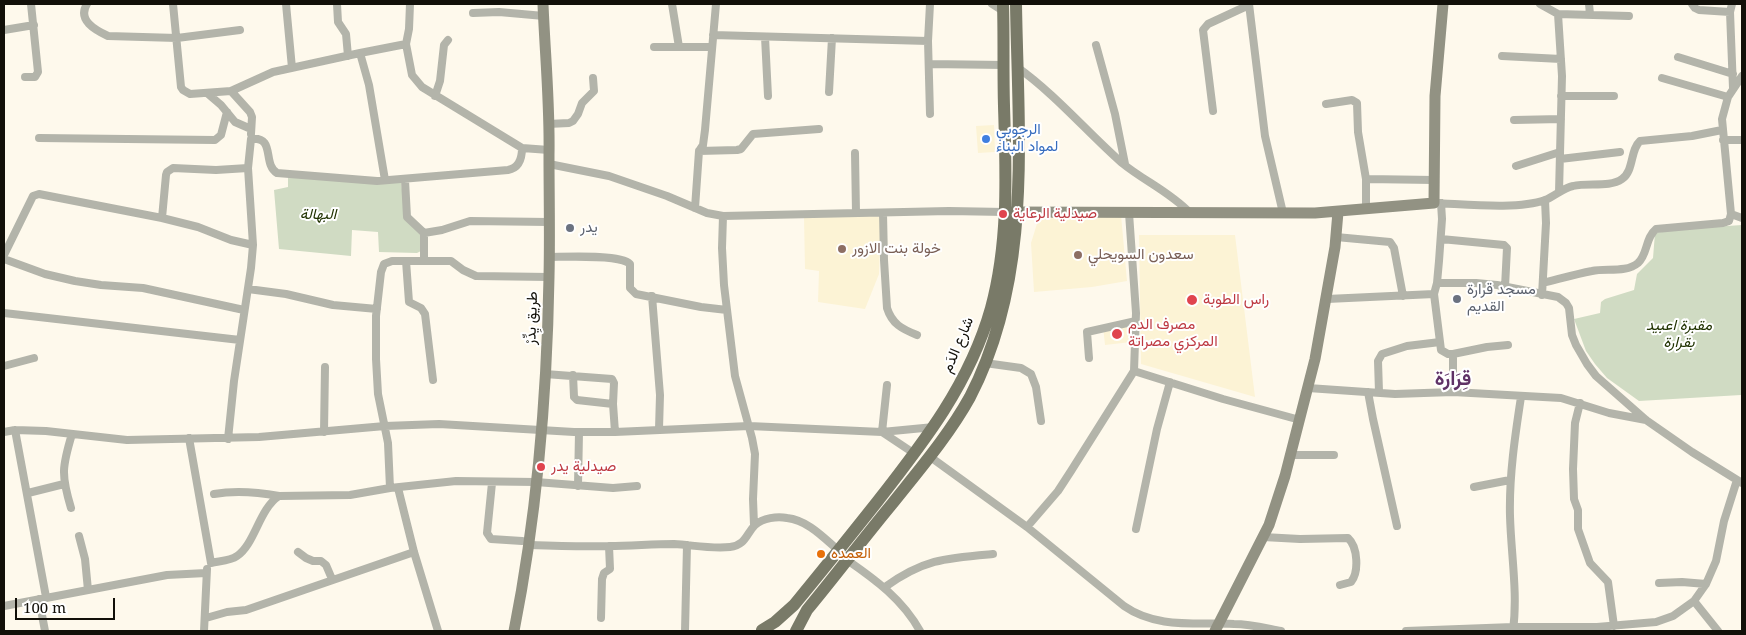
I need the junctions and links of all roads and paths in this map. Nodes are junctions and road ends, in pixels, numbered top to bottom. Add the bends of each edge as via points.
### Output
1 (31, 4) edge
2 (86, 4) edge
3 (173, 4) edge
4 (286, 4) edge
5 (337, 4) edge
6 (410, 4) edge
7 (543, 4) edge
8 (672, 4) edge
9 (716, 4) edge
10 (930, 4) edge
11 (992, 4) edge
12 (1016, 4) edge
13 (1249, 4) edge
14 (1443, 4) edge
15 (1540, 4) edge
16 (1589, 4) edge
17 (1692, 4) edge
18 (1003, 8) edge
19 (1731, 8) edge
20 (473, 13) dead end
21 (1558, 14) junction
22 (1590, 14) junction
23 (544, 16) junction
24 (1629, 16) dead end
25 (34, 25) junction
26 (4, 30) edge
27 (240, 30) dead end
28 (714, 35) junction
29 (765, 37) junction
30 (177, 38) junction
31 (832, 38) junction
32 (448, 40) dead end
33 (928, 41) junction
34 (406, 44) junction
35 (1096, 45) dead end
36 (654, 47) dead end
37 (678, 47) junction
38 (712, 47) junction
39 (360, 53) junction
40 (348, 56) junction
41 (1502, 56) dead end
42 (1678, 57) dead end
43 (1561, 59) junction
44 (929, 64) junction
45 (1004, 65) junction
46 (1017, 67) junction
47 (292, 68) junction
48 (1733, 74) junction
49 (1742, 76) edge
50 (25, 77) dead end
51 (594, 78) dead end
52 (1662, 78) dead end
53 (1733, 88) junction
54 (231, 91) junction
55 (829, 92) dead end
56 (207, 93) junction
57 (435, 96) junction
58 (768, 96) dead end
59 (1561, 96) junction
60 (1614, 96) dead end
61 (1728, 97) junction
62 (1326, 104) dead end
63 (227, 112) junction
64 (1213, 112) dead end
65 (930, 114) dead end
66 (1561, 119) junction
67 (1514, 120) dead end
68 (548, 124) junction
69 (251, 129) junction
70 (820, 129) dead end
71 (1722, 130) junction
72 (39, 138) dead end
73 (251, 139) junction
74 (1723, 140) junction
75 (1742, 140) edge
76 (522, 148) junction
77 (549, 150) junction
78 (699, 151) junction
79 (1620, 152) dead end
80 (855, 153) dead end
81 (1560, 156) junction
82 (549, 164) junction
83 (1125, 164) junction
84 (1516, 166) dead end
85 (248, 168) junction
86 (1366, 179) junction
87 (385, 180) junction
88 (405, 180) junction
89 (1434, 180) junction
90 (1560, 192) junction
91 (1545, 200) junction
92 (1437, 203) junction
93 (695, 208) junction
94 (1366, 208) junction
95 (1011, 212) junction
96 (1338, 212) junction
97 (856, 213) junction
98 (883, 213) junction
99 (1129, 213) junction
100 (1190, 213) junction
101 (1283, 213) junction
102 (1731, 214) junction
103 (723, 216) junction
104 (162, 218) junction
105 (1742, 218) edge
106 (549, 222) junction
107 (424, 233) junction
108 (1336, 237) junction
109 (1441, 239) junction
110 (253, 245) junction
111 (4, 255) edge
112 (549, 257) junction
113 (4, 259) edge
114 (424, 260) junction
115 (406, 261) junction
116 (549, 277) junction
117 (1437, 283) junction
118 (1543, 283) junction
119 (1505, 287) junction
120 (248, 289) junction
121 (1434, 294) junction
122 (1542, 295) junction
123 (652, 296) junction
124 (1403, 296) junction
125 (1327, 299) junction
126 (376, 309) junction
127 (244, 310) junction
128 (727, 310) junction
129 (4, 312) edge
130 (1136, 321) junction
131 (916, 335) dead end
132 (240, 340) junction
133 (1440, 342) junction
134 (1508, 345) dead end
135 (1453, 354) junction
136 (34, 358) dead end
137 (1089, 358) dead end
138 (985, 363) junction
139 (4, 366) edge
140 (325, 367) dead end
141 (1134, 370) junction
142 (545, 374) junction
143 (573, 375) junction
144 (433, 380) dead end
145 (1170, 382) junction
146 (887, 385) dead end
147 (1308, 388) junction
148 (1368, 392) junction
149 (1379, 392) junction
150 (1453, 392) junction
151 (1521, 397) junction
152 (1580, 403) junction
153 (613, 404) junction
154 (1300, 420) junction
155 (1646, 420) junction
156 (1041, 421) dead end
157 (385, 426) junction
158 (749, 426) junction
159 (934, 427) junction
160 (659, 429) junction
161 (15, 430) junction
162 (542, 431) junction
163 (4, 432) edge
164 (324, 432) junction
165 (579, 432) junction
166 (615, 432) junction
167 (882, 432) junction
168 (72, 434) junction
169 (189, 438) junction
170 (228, 439) junction
171 (915, 454) junction
172 (1291, 455) junction
173 (1334, 455) dead end
174 (930, 456) junction
175 (1510, 480) junction
176 (1740, 481) edge
177 (536, 482) junction
178 (492, 483) junction
179 (64, 484) junction
180 (578, 486) junction
181 (637, 486) dead end
182 (1474, 487) dead end
183 (394, 488) junction
184 (28, 493) junction
185 (214, 494) dead end
186 (279, 496) junction
187 (71, 508) dead end
188 (754, 526) junction
189 (1397, 526) dead end
190 (1027, 527) junction
191 (1136, 529) dead end
192 (79, 536) dead end
193 (1263, 537) junction
194 (526, 543) junction
195 (687, 545) junction
196 (610, 546) junction
197 (838, 550) junction
198 (298, 552) dead end
199 (414, 552) junction
200 (993, 554) dead end
201 (847, 560) junction
202 (211, 563) junction
203 (206, 573) junction
204 (332, 579) junction
205 (1659, 583) dead end
206 (1706, 584) junction
207 (1340, 585) dead end
208 (885, 587) junction
209 (88, 590) junction
210 (42, 598) junction
211 (1694, 600) junction
212 (4, 606) edge
213 (206, 618) junction
214 (601, 618) dead end
215 (1217, 628) edge
216 (1610, 628) edge
217 (1513, 629) edge
218 (761, 630) edge
219 (46, 631) edge
220 (204, 631) edge
221 (438, 631) edge
222 (514, 631) edge
223 (685, 631) edge
224 (782, 631) edge
225 (796, 631) edge
226 (920, 631) edge
227 (1281, 631) edge
228 (1406, 631) edge
229 (1718, 631) edge

1 - 25 street
2 - 30 street via 84,19 108,36
3 - 30 street
4 - 47 street
5 - 40 street via 338,24 346,34
6 - 34 street
7 - 23 street, طريق يِدِّرْ
8 - 37 street
9 - 28 street
10 - 33 street
11 - 18 street
12 - 46 main road, شارع الدَم
13 - 64 street via 1202,30
13 - 101 street via 1265,136
14 - 89 street via 1435,96
15 - 21 street
16 - 22 street
17 - 19 street via 1700,10
18 - 45 main road, شارع الدَم
19 - 48 street
20 - 23 street
21 - 22 street
21 - 43 street
22 - 24 street
23 - 68 street, طريق يِدِّرْ
25 - 26 street
25 - 50 street via 38,72 35,77
27 - 30 street
28 - 29 street
28 - 38 street
29 - 31 street
29 - 58 street
30 - 56 street via 181,87 190,94
31 - 33 street
31 - 55 street
32 - 57 street via 444,45
33 - 44 street
34 - 39 street
34 - 57 street via 412,75
35 - 83 street
36 - 37 street
37 - 38 street
38 - 78 street via 705,136
39 - 40 street
39 - 87 street via 369,85
40 - 47 street
41 - 43 street
42 - 48 street
43 - 59 street
44 - 45 street
44 - 65 street
45 - 95 main road, شارع الدَم
46 - 83 street via 1045,88
46 - 95 main road, شارع الدَم
47 - 54 street via 260,77
48 - 53 street
49 - 53 street
51 - 68 street via 594,92 582,103 576,118 569,123
52 - 61 street
53 - 61 street
54 - 56 street
54 - 69 street via 250,112
56 - 63 street
57 - 76 street
59 - 60 street
59 - 66 street
61 - 71 street
62 - 86 street via 1352,100 1357,103
63 - 69 street via 237,124
63 - 72 street via 221,135 215,140
66 - 67 street
66 - 81 street
68 - 77 street, طريق يِدِّرْ
69 - 73 street
70 - 78 street via 753,134 737,150
71 - 74 street
71 - 90 street via 1640,141 1624,178 1570,186
73 - 85 street
73 - 87 street via 265,143 272,170 277,173 343,180
74 - 75 street
74 - 102 street
76 - 77 street
76 - 88 street via 519,162 513,169
77 - 82 street, طريق يِدِّرْ
78 - 93 street
79 - 81 street
80 - 97 street
81 - 84 street
81 - 90 street
82 - 93 street via 626,181
82 - 106 street, طريق يِدِّرْ
83 - 100 street
85 - 104 street via 173,168 166,175
85 - 110 street
86 - 89 street
86 - 94 street
87 - 88 street
88 - 107 street via 407,217
89 - 92 street
90 - 91 street
91 - 92 street via 1506,205
91 - 118 street
92 - 94 street
92 - 109 street
93 - 103 street
94 - 96 street
95 - 98 street
95 - 99 street
95 - 138 main road, شارع الدَم via 1016,234 998,326
95 - 159 main road, شارع الدَم via 981,337 965,374
96 - 101 street
96 - 108 street
97 - 98 street
97 - 103 street
98 - 131 street via 887,308 897,326
99 - 100 street
99 - 130 street
100 - 101 street
102 - 105 street
102 - 118 street via 1723,224 1656,229 1649,238 1645,254 1635,265 1627,268 1595,270
103 - 128 street
104 - 110 street
104 - 111 street via 36,194
106 - 107 street via 470,221
106 - 112 street, طريق يِدِّرْ
107 - 114 street
108 - 124 street via 1390,242
108 - 125 street
109 - 117 street
109 - 119 street via 1504,245 1507,248
110 - 120 street
112 - 116 street, طريق يِدِّرْ
112 - 123 street via 582,256 628,262 631,290
113 - 127 street via 75,281 143,288
114 - 115 street
114 - 116 street via 451,261 476,276
115 - 126 street via 388,261 382,267
115 - 144 street via 409,302 426,314
116 - 142 street, طريق يِدِّرْ
117 - 119 street
117 - 121 street
118 - 122 street
119 - 122 street
120 - 126 street via 286,294 333,306
120 - 127 street
121 - 124 street
121 - 133 street
122 - 155 street via 1558,297 1566,303 1572,336 1587,364
123 - 128 street
123 - 160 street via 660,395
124 - 125 street
125 - 147 street
126 - 157 street via 378,394
127 - 132 street
128 - 158 street via 735,376
129 - 132 street
130 - 137 street via 1087,332
130 - 141 street
132 - 170 street
133 - 135 street via 1443,352
133 - 149 street via 1407,346 1380,356
134 - 135 street
135 - 150 street
136 - 139 street
138 - 156 street via 1021,368 1031,374
138 - 174 main road, شارع الدَم via 963,409
140 - 164 street
141 - 145 street
141 - 190 street via 1071,471
142 - 143 street
142 - 162 street, طريق يِدِّرْ
143 - 153 street via 577,400
143 - 153 street via 612,379
145 - 154 street
145 - 191 street via 1156,429
146 - 167 street
147 - 148 street
147 - 154 street
148 - 149 street
148 - 189 street
149 - 150 street
150 - 151 street
151 - 152 street via 1561,398
151 - 175 street
152 - 155 street
152 - 216 street via 1573,440 1574,499 1578,528 1590,563 1608,582
153 - 166 street
154 - 172 street
155 - 176 street
157 - 162 street via 440,424
157 - 164 street
157 - 183 street
158 - 160 street
158 - 167 street
158 - 188 street via 755,454
159 - 167 street
159 - 171 main road, شارع الدَم
160 - 166 street
161 - 163 street
161 - 168 street
161 - 184 street
162 - 165 street
162 - 177 street, طريق يِدِّرْ
164 - 170 street
165 - 166 street
165 - 180 street
167 - 171 street
168 - 169 street via 127,440
168 - 179 street via 65,455
169 - 170 street
169 - 202 street
171 - 197 main road, شارع الدَم
172 - 173 street
172 - 193 street
174 - 190 street
174 - 201 main road, شارع الدَم
175 - 182 street
175 - 217 street
176 - 206 street via 1724,521 1716,561
177 - 178 street
177 - 180 street
177 - 194 street, طريق يِدِّرْ
178 - 183 street via 448,482
178 - 194 street via 488,536
179 - 184 street
179 - 187 street
180 - 181 street
183 - 186 street via 350,495
183 - 199 street
184 - 210 street
185 - 186 street via 252,491
186 - 202 street via 238,555
188 - 195 street via 745,540 734,546
188 - 197 street via 772,518 789,518 808,525
190 - 215 street via 1136,614 1170,623
192 - 209 street
193 - 207 street via 1348,538 1354,546 1356,575 1352,582
193 - 215 street
194 - 196 street
194 - 222 street, طريق يِدِّرْ
195 - 196 street
195 - 223 street
196 - 214 street via 610,569 602,579
197 - 218 main road, شارع الدَم via 784,614
198 - 204 street via 313,561 322,561
199 - 204 street
199 - 221 street
200 - 208 street via 935,561 908,572
201 - 208 street
201 - 225 main road, شارع الدَم via 807,610
202 - 203 street
203 - 209 street via 167,575
203 - 213 street
204 - 213 street via 246,610
205 - 206 street
206 - 211 street
208 - 226 street
209 - 210 street
210 - 212 street
210 - 219 street
211 - 216 street via 1678,613 1656,622
211 - 229 street
213 - 220 street
215 - 227 street via 1248,625
216 - 217 street
217 - 228 street
218 - 224 main road

